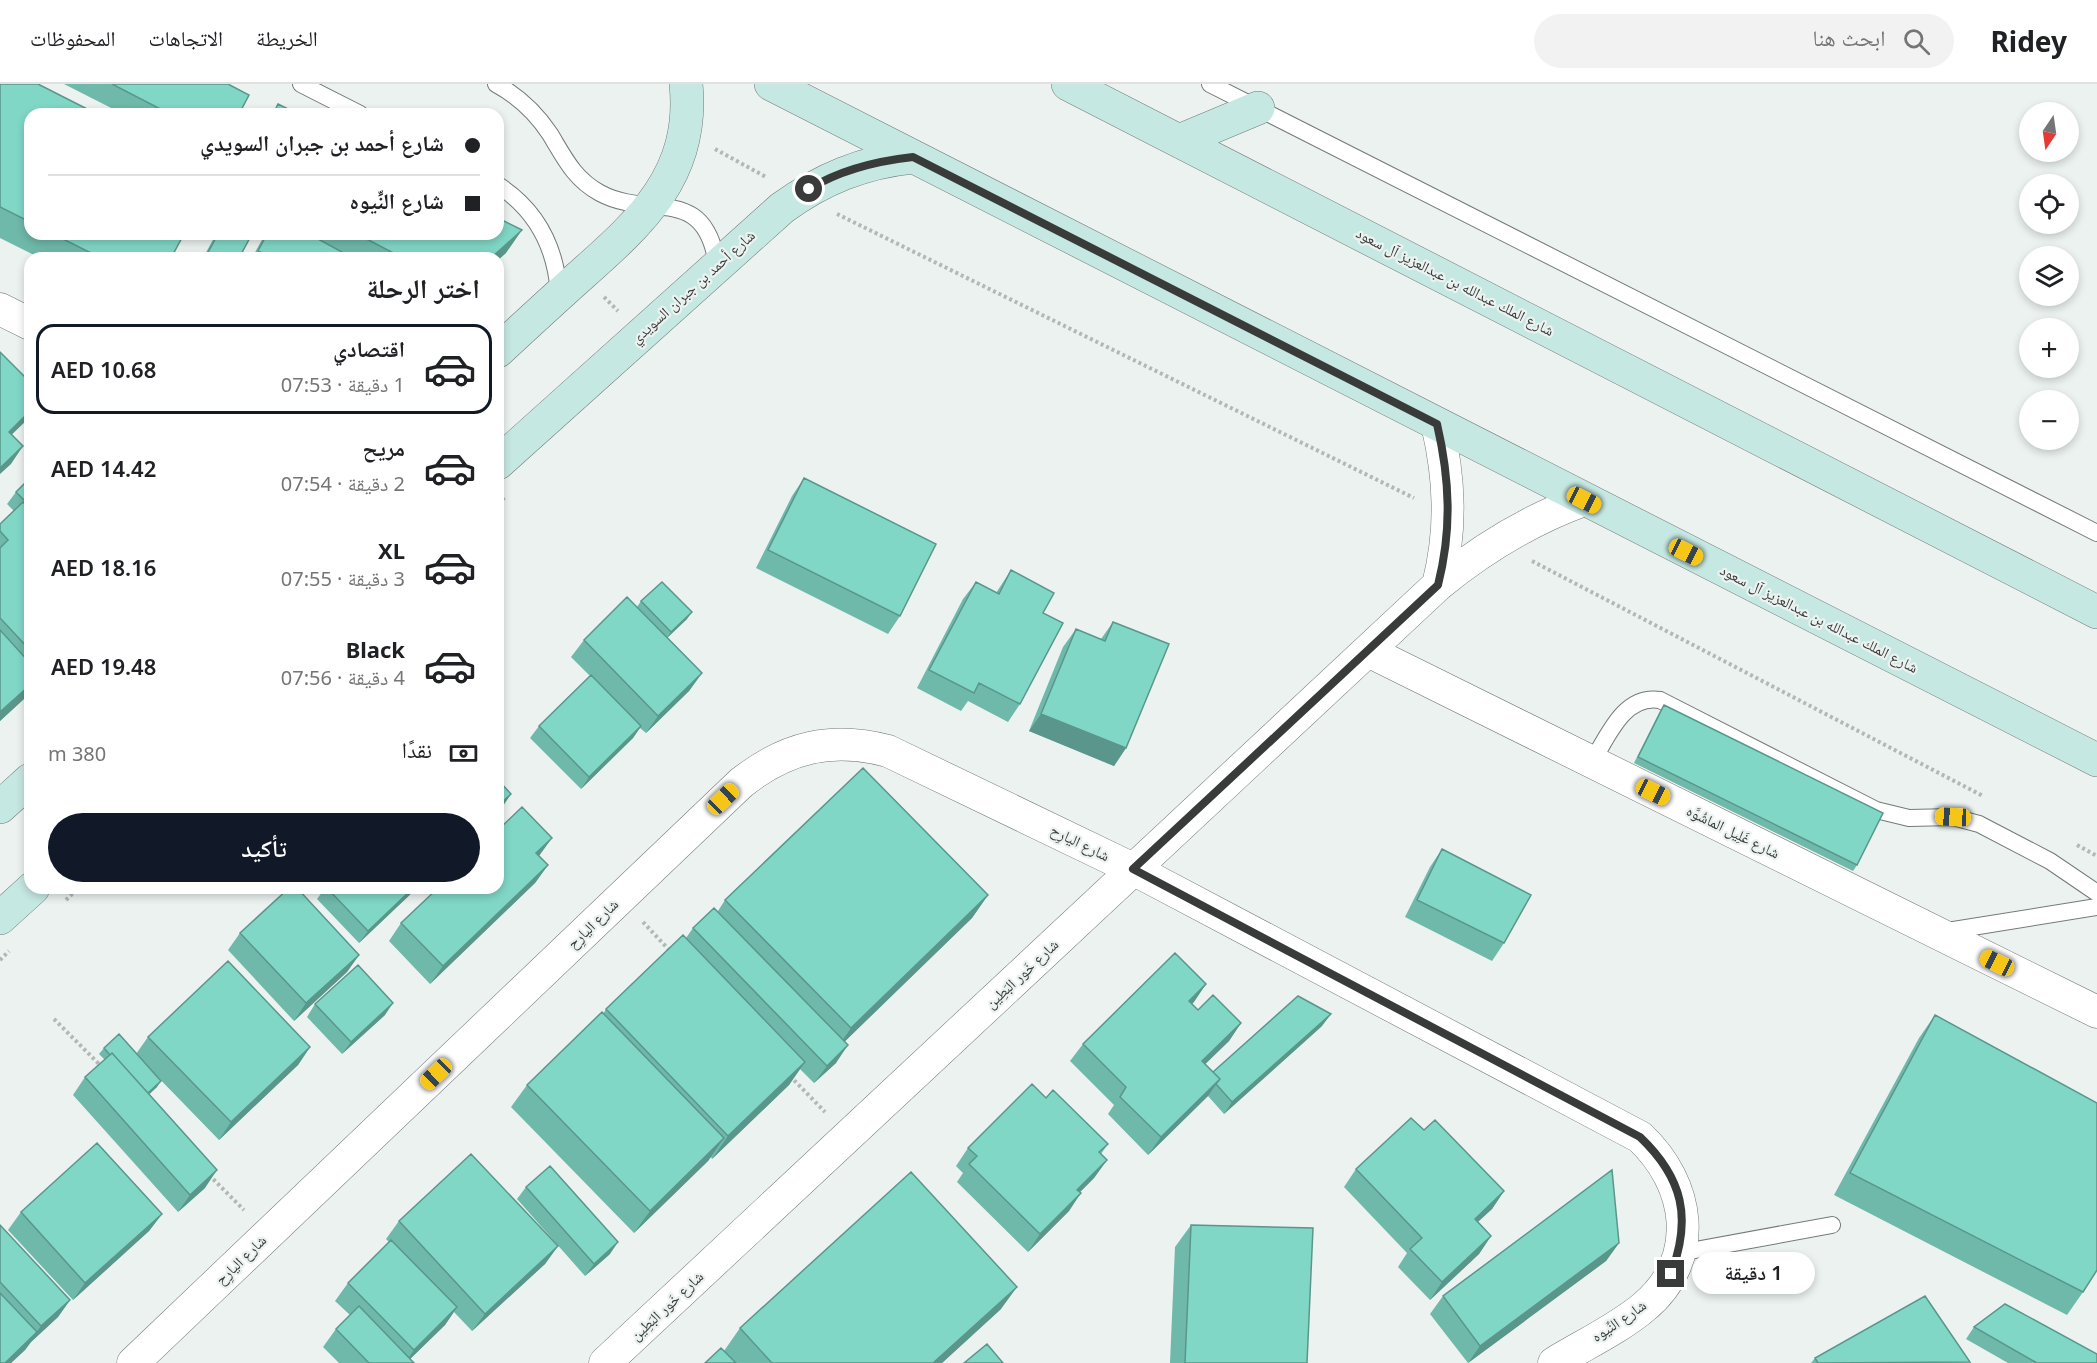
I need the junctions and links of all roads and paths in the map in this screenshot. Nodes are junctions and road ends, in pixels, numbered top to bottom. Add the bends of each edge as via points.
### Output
1 (301, 84) edge
2 (496, 84) edge
3 (686, 84) edge
4 (771, 84) edge
5 (1068, 84) edge
6 (1210, 84) edge
7 (348, 108) edge
8 (1258, 108) junction
9 (685, 133) junction
10 (1179, 141) junction
11 (913, 157) junction
12 (504, 190) edge
13 (799, 195) junction
14 (653, 205) junction
15 (717, 264) junction
16 (559, 295) junction
17 (602, 295) dead end
18 (0, 309) edge
19 (24, 321) edge
20 (504, 345) edge
21 (623, 350) junction
22 (1437, 424) junction
23 (504, 458) edge
24 (1584, 500) junction
25 (1449, 516) junction
26 (2097, 533) edge
27 (1495, 542) junction
28 (1438, 585) junction
29 (2097, 612) edge
30 (1368, 651) junction
31 (2097, 760) edge
32 (1592, 762) junction
33 (24, 785) edge
34 (1991, 801) dead end
35 (0, 807) edge
36 (2076, 845) dead end
37 (2097, 856) edge
38 (1133, 869) junction
39 (2097, 892) edge
40 (26, 894) edge
41 (620, 898) junction
42 (2097, 907) edge
43 (0, 918) edge
44 (1937, 933) junction
45 (677, 958) edge
46 (2097, 1012) edge
47 (54, 1019) dead end
48 (783, 1068) edge
49 (104, 1069) edge
50 (848, 1136) junction
51 (202, 1168) edge
52 (1833, 1225) dead end
53 (268, 1234) junction
54 (1679, 1253) junction
55 (133, 1363) edge
56 (606, 1363) edge
57 (1554, 1363) edge

1 - 7 lane
2 - 14 lane via 537,116 570,168 584,182 616,200
3 - 9 main road
4 - 11 main road, شارع الملك عبدالله بن عبدالعزيز آل سعود
5 - 10 main road, شارع الملك عبدالله بن عبدالعزيز آل سعود
6 - 8 lane
8 - 10 main road
8 - 26 lane
9 - 13 path
9 - 14 main road via 672,172
10 - 29 main road, شارع الملك عبدالله بن عبدالعزيز آل سعود
11 - 13 main road, شارع أحمد بن جبران السويدي via 889,159 842,173
11 - 22 main road, شارع الملك عبدالله بن عبدالعزيز آل سعود
12 - 16 lane via 529,210 542,228 558,272
13 - 15 main road, شارع أحمد بن جبران السويدي
13 - 25 path
14 - 15 lane via 685,210 698,220 708,232
14 - 16 main road via 622,239
15 - 21 main road, شارع أحمد بن جبران السويدي
16 - 20 main road
17 - 21 path via 621,314 605,331
18 - 19 street
21 - 23 main road, شارع أحمد بن جبران السويدي
22 - 24 main road, شارع الملك عبدالله بن عبدالعزيز آل سعود
22 - 25 street via 1447,470
24 - 27 street, شارع خَور البَطِين
24 - 31 main road, شارع الملك عبدالله بن عبدالعزيز آل سعود
25 - 28 street
27 - 28 street, شارع خَور البَطِين
27 - 34 path
28 - 30 street, شارع خَور البَطِين
30 - 32 street, شارع غَلِيل الماشُوَّه
30 - 38 street, شارع خَور البَطِين
32 - 39 lane via 1631,705 1650,698 1660,700 1876,810 1909,818 1953,817 1979,824 2050,861
32 - 44 street, شارع غَلِيل الماشُوَّه
33 - 35 main road
36 - 37 path
38 - 41 street, شارع اليارِح via 888,751 855,744 821,744 799,749 758,769
38 - 50 street, شارع خَور البَطِين
38 - 54 street, شارع النِّيوه via 1640,1137 1656,1152 1678,1189 1683,1232
40 - 43 main road
41 - 45 path
41 - 53 street, شارع اليارِح
42 - 44 lane
44 - 46 street, شارع غَلِيل الماشُوَّه
47 - 49 path
48 - 50 path
50 - 56 street, شارع خَور البَطِين
51 - 53 path
52 - 54 lane
53 - 55 street, شارع اليارِح
54 - 57 street, شارع النِّيوه via 1665,1282 1644,1307

